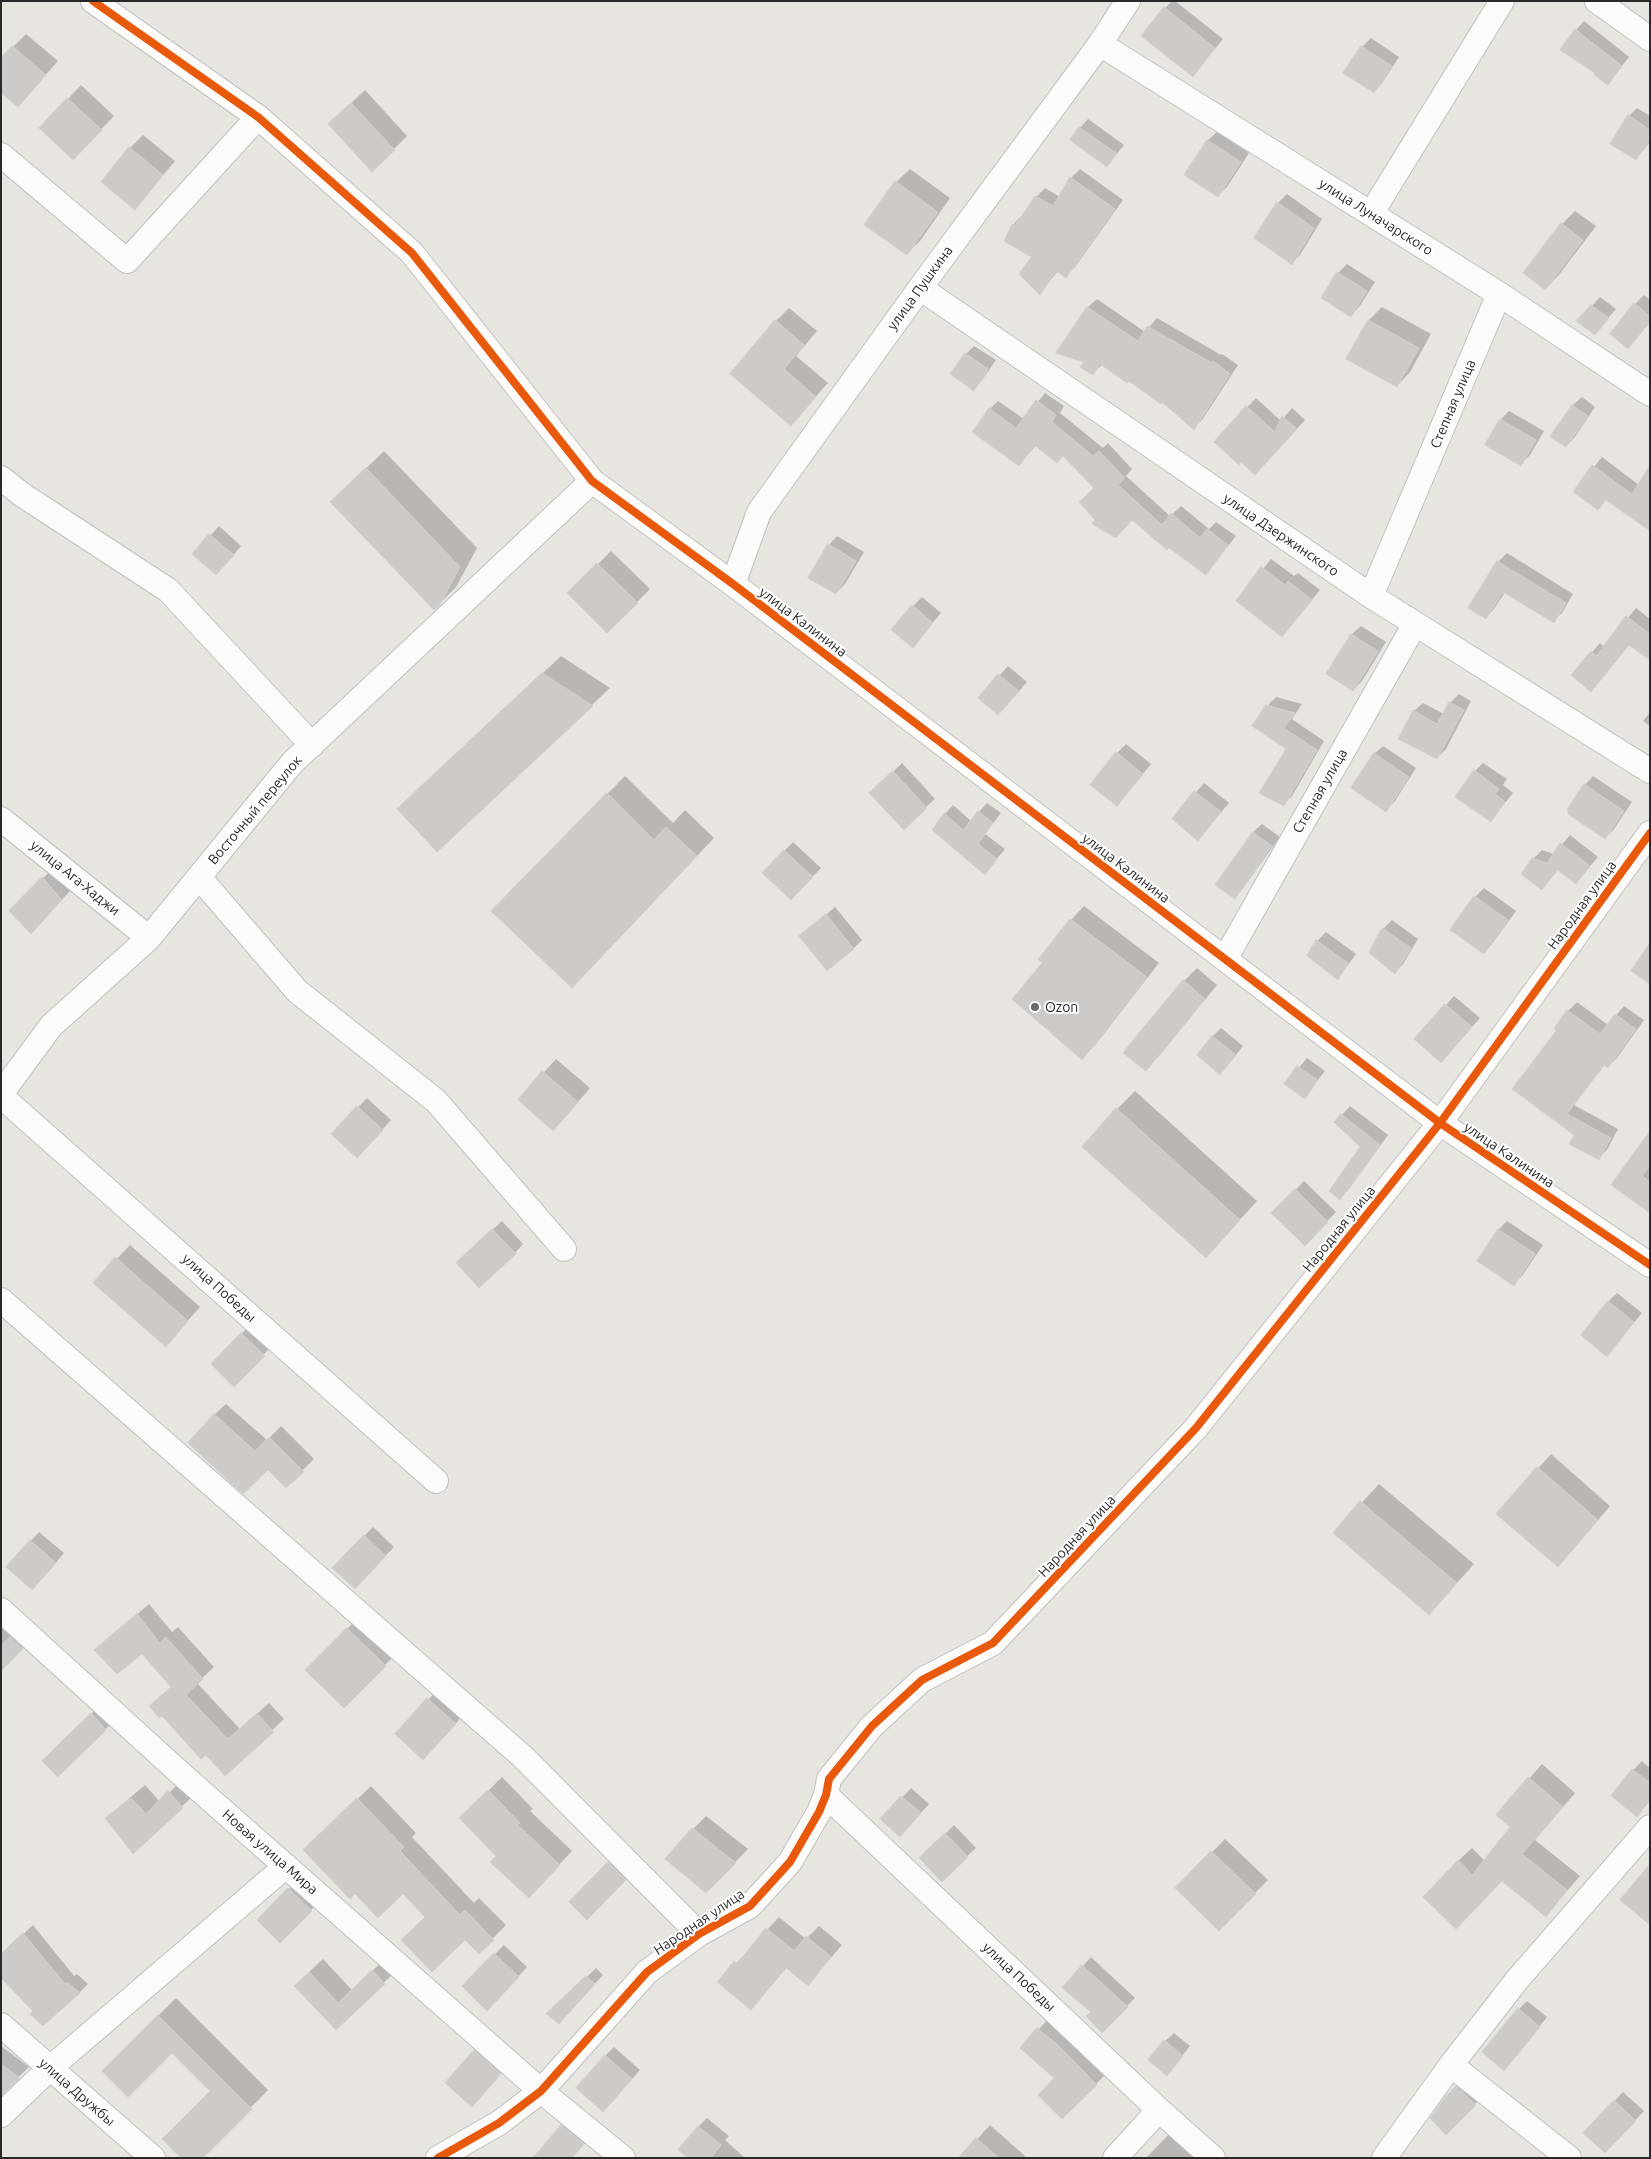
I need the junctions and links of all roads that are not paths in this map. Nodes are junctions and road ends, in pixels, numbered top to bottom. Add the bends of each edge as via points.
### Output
1 (93, 1) edge
2 (1128, 1) edge
3 (1502, 1) edge
4 (1597, 1) edge
5 (1650, 39) edge
6 (1100, 44) junction
7 (258, 117) junction
8 (1, 155) edge
9 (1372, 214) junction
10 (920, 288) junction
11 (1500, 294) junction
12 (1650, 394) edge
13 (1, 478) edge
14 (592, 481) junction
15 (733, 584) junction
16 (1371, 596) junction
17 (1415, 624) junction
18 (312, 745) junction
19 (1650, 771) edge
20 (1, 819) edge
21 (1650, 832) edge
22 (199, 877) junction
23 (149, 938) junction
24 (1225, 959) junction
25 (1, 1095) edge
26 (1440, 1123) junction
27 (564, 1249) dead end
28 (1650, 1265) edge
29 (1, 1300) edge
30 (436, 1481) dead end
31 (1, 1610) edge
32 (826, 1795) junction
33 (1650, 1827) edge
34 (286, 1866) junction
35 (699, 1934) junction
36 (1, 2025) edge
37 (1451, 2065) junction
38 (49, 2069) junction
39 (541, 2091) junction
40 (1159, 2110) junction
41 (1, 2115) edge
42 (153, 2158) edge
43 (438, 2158) edge
44 (623, 2158) edge
45 (1115, 2158) edge
46 (1213, 2158) edge
47 (1384, 2158) edge
48 (1569, 2158) edge

1 - 7 street, улица Калинина
2 - 6 street, улица Пушкина
3 - 9 street
4 - 5 street
6 - 9 street, улица Луначарского
6 - 10 street, улица Пушкина
7 - 8 street via 127,261
7 - 14 street, улица Калинина via 412,253
9 - 11 street, улица Луначарского
10 - 15 street, улица Пушкина via 759,512
10 - 16 street, улица Дзержинского
11 - 12 street, улица Луначарского
11 - 16 street, Степная улица
13 - 18 street via 168,590
14 - 15 street, улица Калинина
14 - 18 street, Восточный переулок
15 - 24 street, улица Калинина
16 - 17 street, улица Дзержинского
17 - 19 street, улица Дзержинского
17 - 24 street, Степная улица
18 - 22 street, Восточный переулок via 292,763
20 - 23 street, улица Ага-Хаджи
21 - 26 street, Народная улица
22 - 23 street, Восточный переулок
22 - 27 street via 297,991 436,1101
23 - 25 street, Восточный переулок via 51,1026
24 - 26 street, улица Калинина
25 - 30 street, улица Победы
26 - 28 street, улица Калинина
26 - 32 street, Народная улица via 1196,1428 993,1643 922,1680 872,1726 829,1779
29 - 35 street via 523,1756
31 - 34 street, Новая улица Мира
32 - 35 street, Народная улица via 790,1862 750,1906
32 - 40 street, улица Победы
33 - 37 street via 1517,1980
34 - 38 street
34 - 39 street, Новая улица Мира
35 - 39 street, Народная улица via 647,1972
36 - 38 street, улица Дружбы
37 - 47 street
37 - 48 street
38 - 41 street
38 - 42 street, улица Дружбы
39 - 43 street, Народная улица via 498,2123
39 - 44 street, Новая улица Мира
40 - 45 street
40 - 46 street, улица Победы

